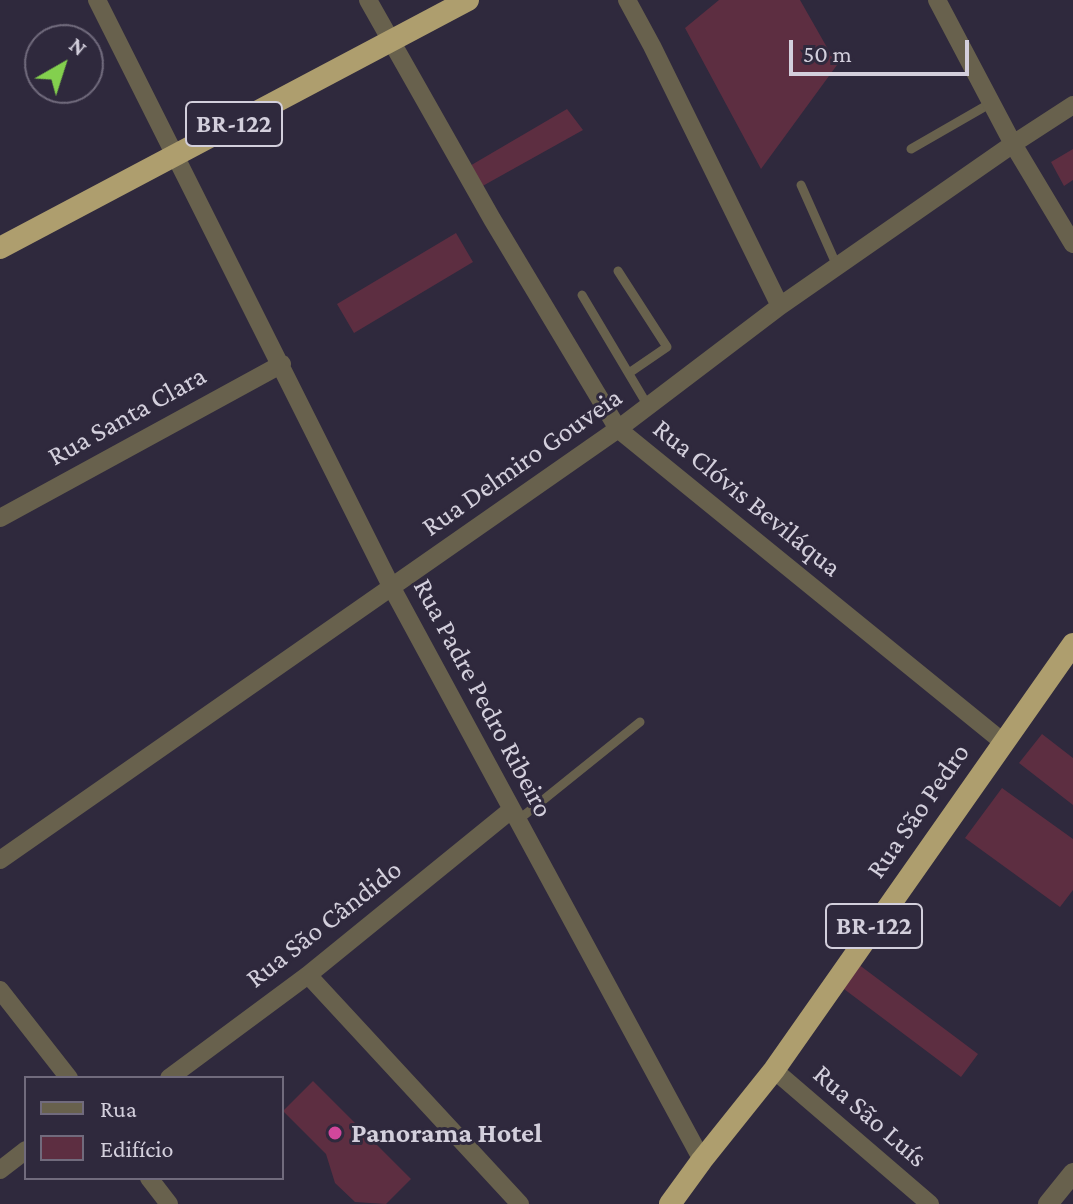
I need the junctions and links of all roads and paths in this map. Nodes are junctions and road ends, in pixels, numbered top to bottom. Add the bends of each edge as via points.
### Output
1 (97, 0) edge
2 (368, 0) edge
3 (468, 0) edge
4 (627, 0) edge
5 (937, 0) edge
6 (389, 40) junction
7 (991, 103) junction
8 (1073, 105) edge
9 (1013, 144) junction
10 (911, 149) dead end
11 (175, 155) junction
12 (801, 185) dead end
13 (1073, 244) edge
14 (0, 248) edge
15 (837, 266) junction
16 (618, 271) dead end
17 (582, 295) dead end
18 (780, 306) junction
19 (282, 364) junction
20 (629, 373) junction
21 (648, 406) junction
22 (618, 429) junction
23 (0, 518) edge
24 (392, 588) junction
25 (1073, 644) edge
26 (640, 722) dead end
27 (1003, 742) junction
28 (514, 816) junction
29 (0, 860) edge
30 (308, 975) junction
31 (0, 990) edge
32 (774, 1070) junction
33 (67, 1076) edge
34 (172, 1076) edge
35 (24, 1152) edge
36 (702, 1160) junction
37 (0, 1170) edge
38 (1073, 1173) edge
39 (151, 1180) edge
40 (169, 1204) edge
41 (520, 1204) edge
42 (670, 1204) edge
43 (930, 1204) edge
44 (1048, 1204) edge

1 - 11 street, Rua Padre Pedro Ribeiro
2 - 6 street, Rua Clóvis Beviláqua
3 - 6 highway, BR-122
4 - 18 street
5 - 7 street
6 - 11 highway, BR-122
6 - 22 street, Rua Clóvis Beviláqua
7 - 9 street
7 - 10 lane
8 - 9 street, Rua Delmiro Gouveia
9 - 13 street
9 - 15 street, Rua Delmiro Gouveia
11 - 14 highway, BR-122
11 - 19 street, Rua Padre Pedro Ribeiro
12 - 15 lane
15 - 18 street, Rua Delmiro Gouveia
16 - 20 lane via 667,347
17 - 20 lane
18 - 21 street, Rua Delmiro Gouveia
19 - 23 street, Rua Santa Clara
19 - 24 street, Rua Padre Pedro Ribeiro
20 - 21 lane
21 - 22 street, Rua Delmiro Gouveia
22 - 24 street, Rua Delmiro Gouveia
22 - 27 street, Rua Clóvis Beviláqua
24 - 28 street, Rua Padre Pedro Ribeiro
24 - 29 street, Rua Delmiro Gouveia
25 - 27 highway, Rua São Pedro / BR-122
26 - 28 lane
27 - 32 highway, Rua São Pedro / BR-122
28 - 30 street, Rua São Cândido
28 - 36 street, Rua Padre Pedro Ribeiro
30 - 34 street, Rua São Cândido
30 - 41 street
31 - 33 street
32 - 36 highway, Rua São Pedro / BR-122
32 - 43 street, Rua São Luís
35 - 37 street
36 - 42 highway, Rua São Pedro / BR-122
38 - 44 street
39 - 40 street

